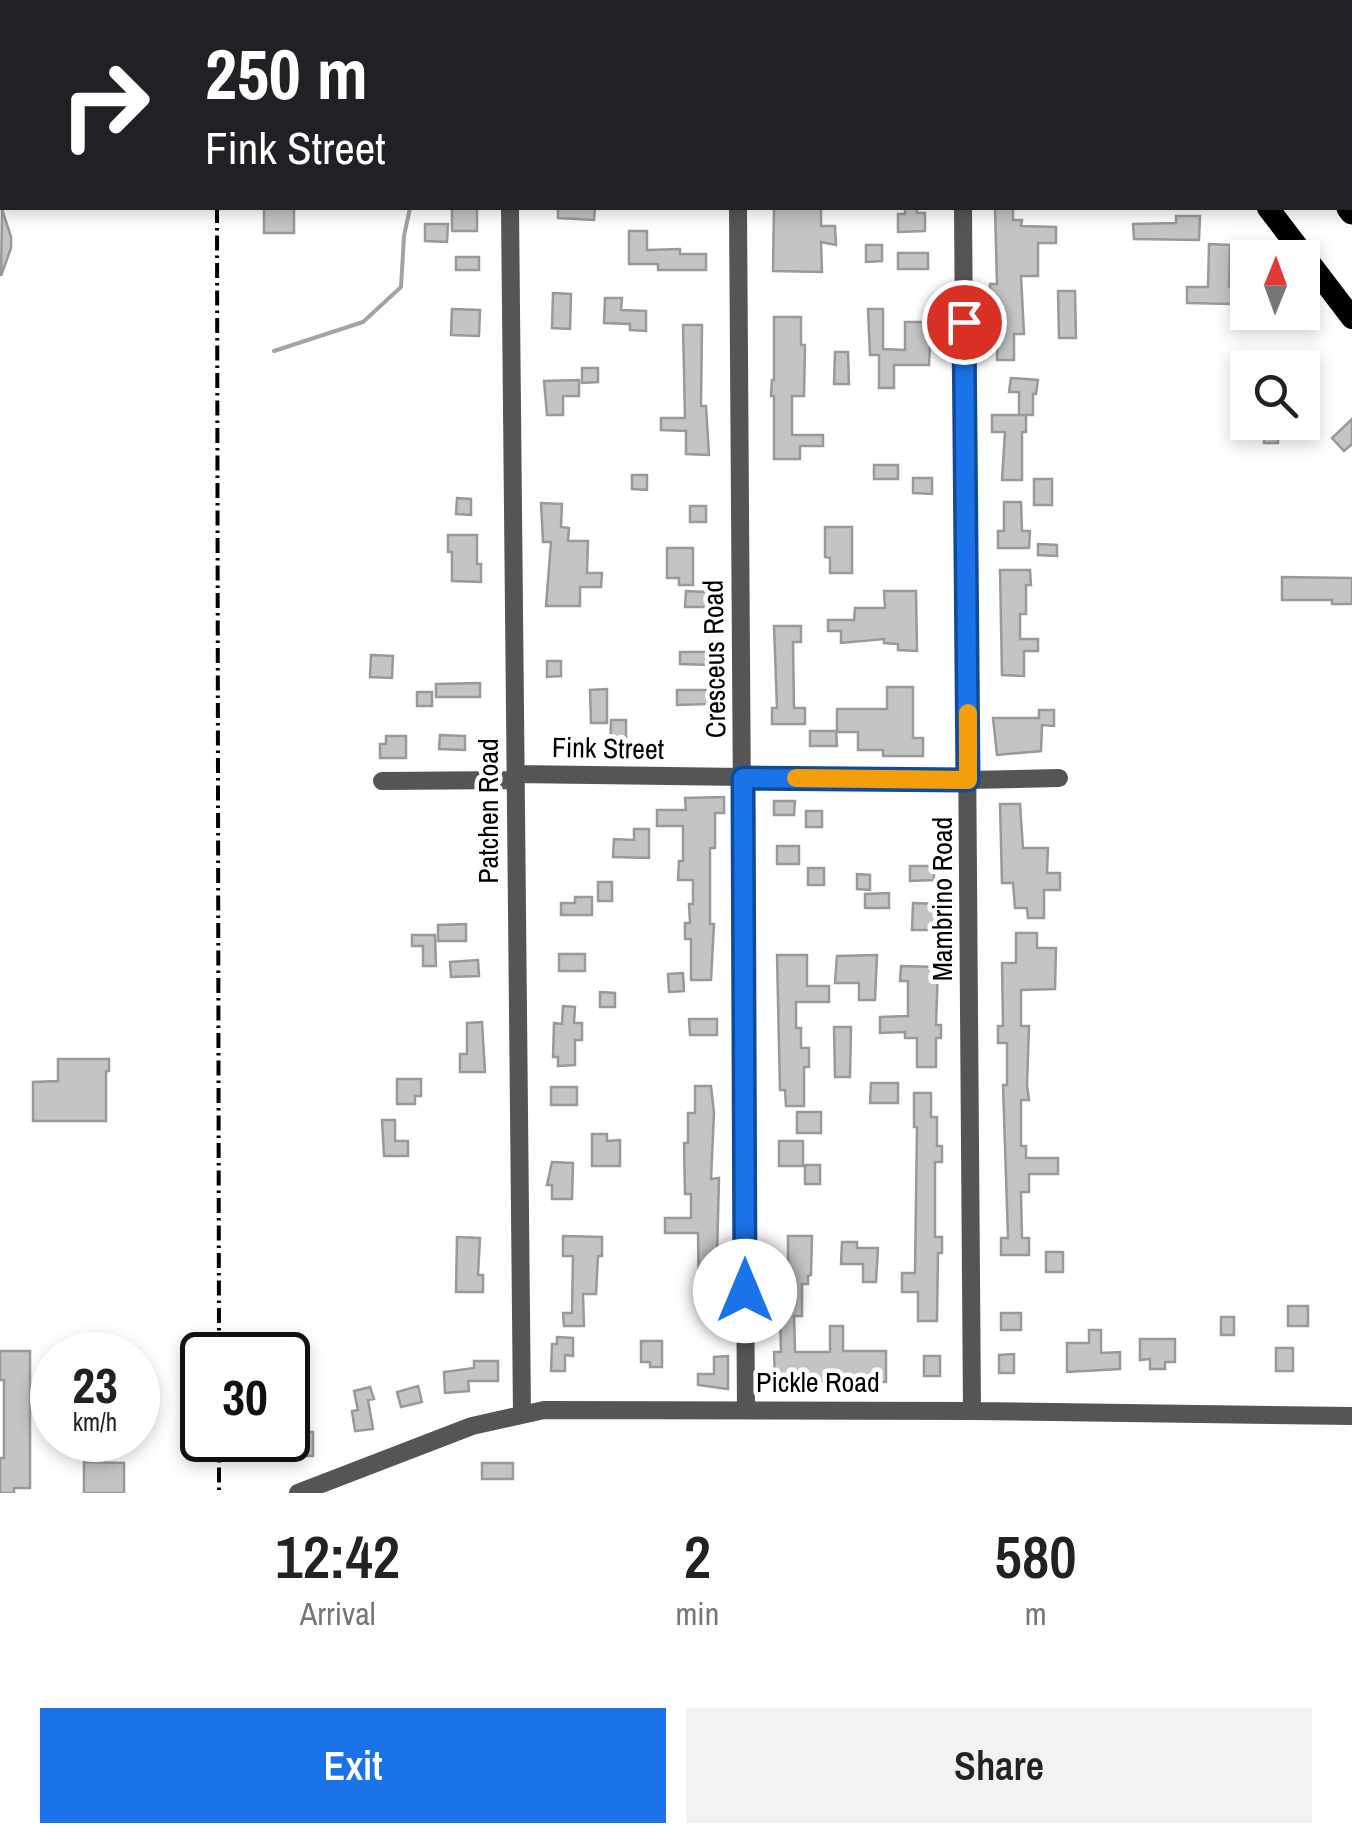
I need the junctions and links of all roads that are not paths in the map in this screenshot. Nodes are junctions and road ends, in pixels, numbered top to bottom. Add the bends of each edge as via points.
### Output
1 (510, 210) edge
2 (738, 210) edge
3 (962, 210) edge
4 (1270, 210) edge
5 (1352, 318) edge
6 (515, 777) junction
7 (743, 778) junction
8 (1059, 778) dead end
9 (382, 780) dead end
10 (968, 780) junction
11 (746, 1410) junction
12 (972, 1411) junction
13 (522, 1414) junction
14 (1352, 1416) edge
15 (298, 1493) edge

1 - 6 street, Patchen Road
2 - 7 street, Cresceus Road
3 - 10 street, Mambrino Road
4 - 5 main road
6 - 7 street, Fink Street
6 - 9 street, Fink Street
6 - 13 street, Patchen Road
7 - 10 street, Fink Street
7 - 11 street, Cresceus Road
8 - 10 street, Fink Street
10 - 12 street, Mambrino Road
11 - 12 street, Pickle Road
11 - 13 street, Pickle Road
12 - 14 street, Pickle Road
13 - 15 street, Pickle Road via 472,1426

